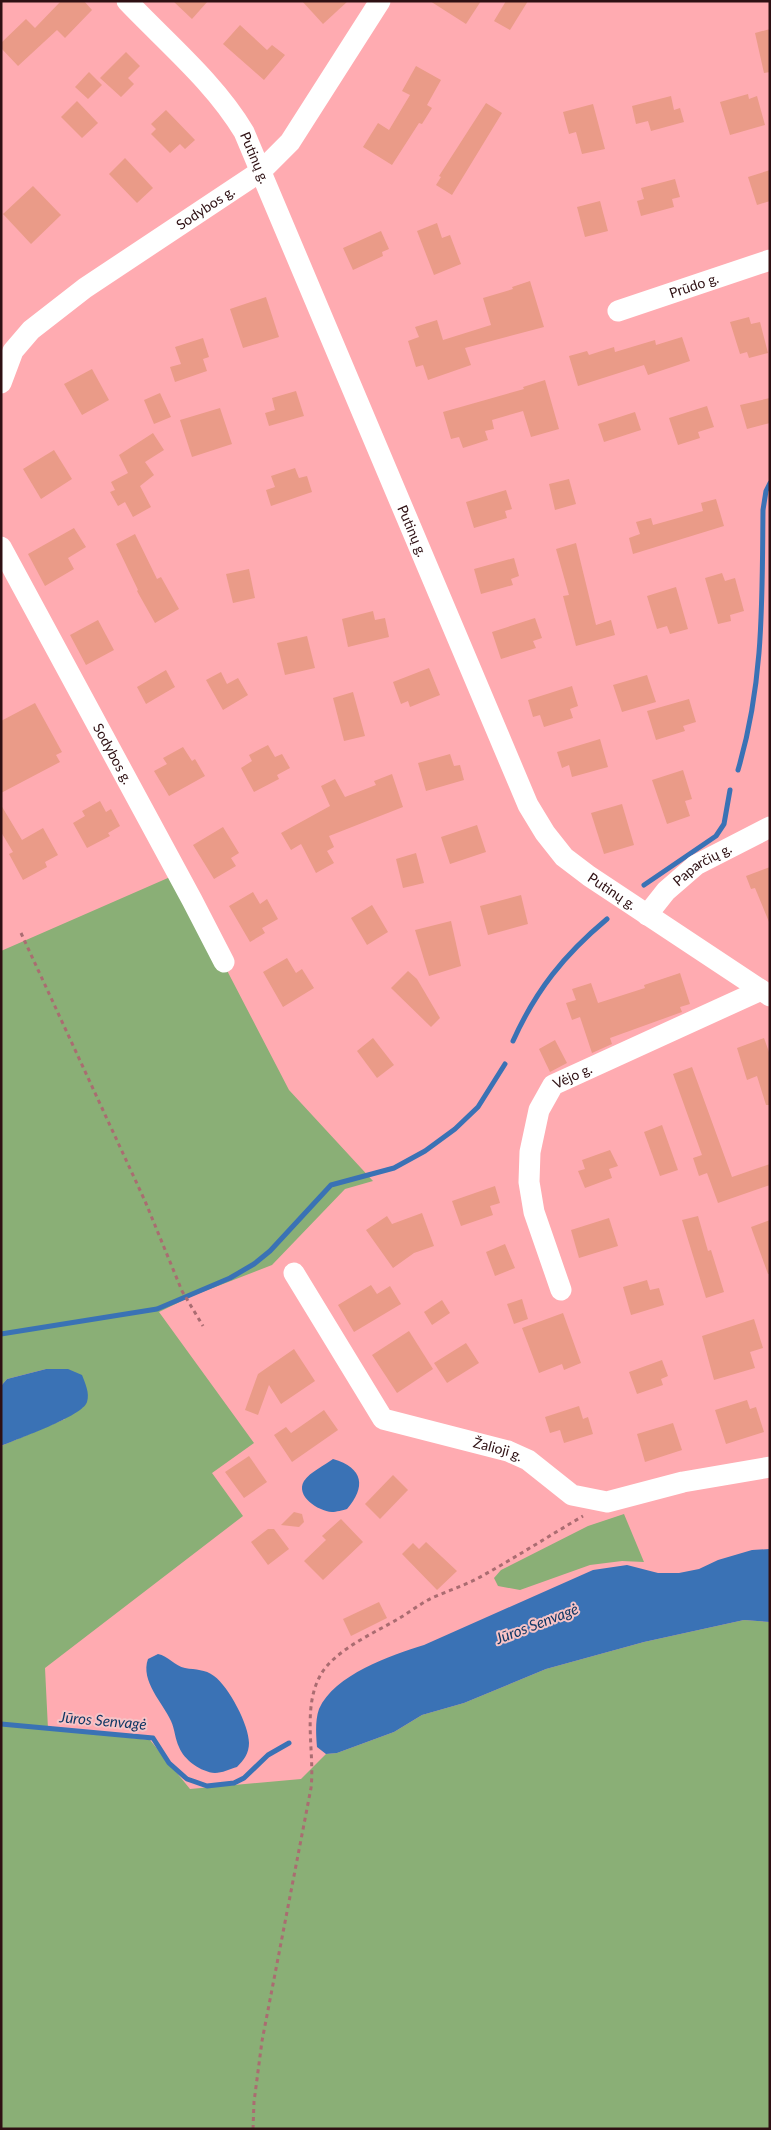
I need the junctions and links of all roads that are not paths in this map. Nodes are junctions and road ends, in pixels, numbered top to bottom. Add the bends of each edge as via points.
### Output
1 (126, 1) edge
2 (380, 1) edge
3 (261, 171) junction
4 (770, 260) edge
5 (618, 311) dead end
6 (1, 383) edge
7 (1, 547) edge
8 (770, 828) edge
9 (646, 915) junction
10 (224, 962) dead end
11 (765, 993) edge
12 (294, 1273) dead end
13 (561, 1290) dead end
14 (770, 1467) edge

1 - 3 street, Putinų g. via 234,116
2 - 3 street, Sodybos g. via 290,142
3 - 6 street, Sodybos g. via 56,309 13,351
3 - 9 street, Putinų g. via 528,805 544,833 564,857
4 - 5 street, Prūdo g.
7 - 10 street, Sodybos g.
8 - 9 street, Paparčių g. via 696,865 666,890
9 - 11 street, Putinų g.
11 - 13 street, Vėjo g. via 553,1085 539,1110 530,1152 529,1182 534,1212
12 - 14 street, Žalioji g. via 383,1419 508,1451 528,1460 572,1494 607,1502 683,1482

